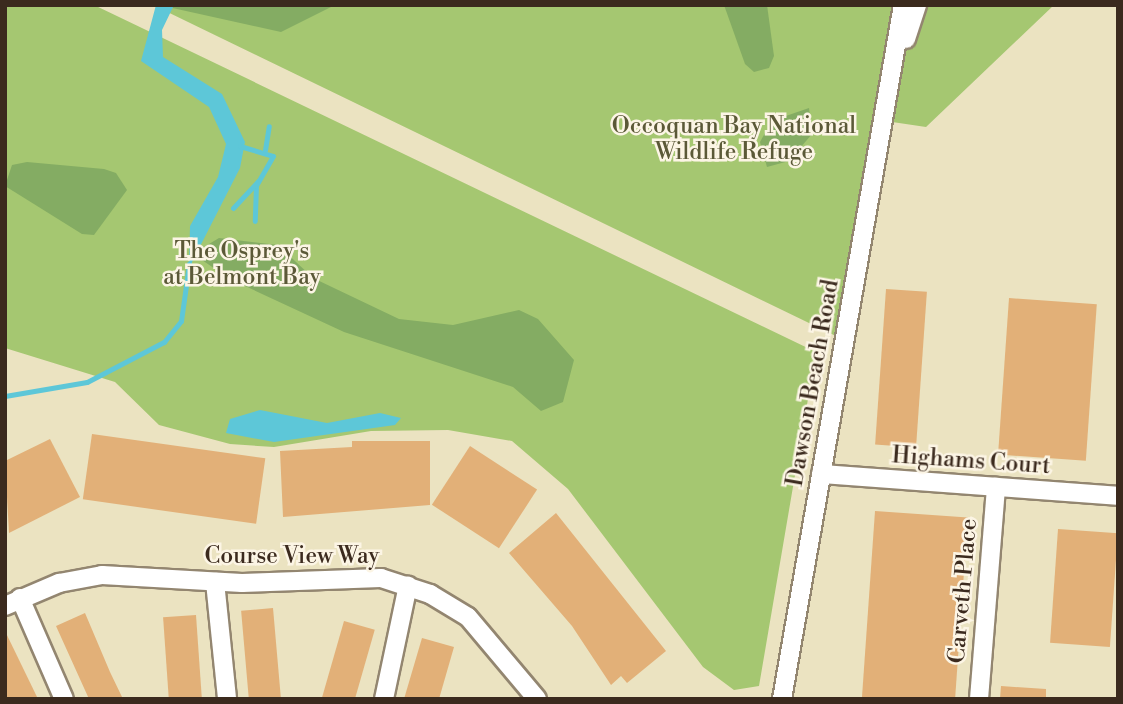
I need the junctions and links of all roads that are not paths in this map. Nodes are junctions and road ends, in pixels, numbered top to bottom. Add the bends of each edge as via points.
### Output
1 (903, 5) edge
2 (917, 5) edge
3 (893, 76) junction
4 (821, 474) junction
5 (996, 487) junction
6 (1118, 496) edge
7 (215, 582) junction
8 (408, 585) junction
9 (13, 602) edge
10 (64, 699) edge
11 (227, 699) edge
12 (384, 699) edge
13 (537, 699) edge
14 (782, 699) edge
15 (979, 699) edge

1 - 3 street, Dawson Beach Road
2 - 3 street, Dawson Beach Road
3 - 4 street, Dawson Beach Road
4 - 5 street, Highams Court
4 - 14 street, Dawson Beach Road
5 - 6 street, Highams Court
5 - 15 street, Carveth Place
7 - 8 street, Course View Way via 352,576
7 - 9 street, Course View Way via 102,575
7 - 11 street
8 - 12 street
8 - 13 street, Course View Way via 474,622
9 - 10 street

